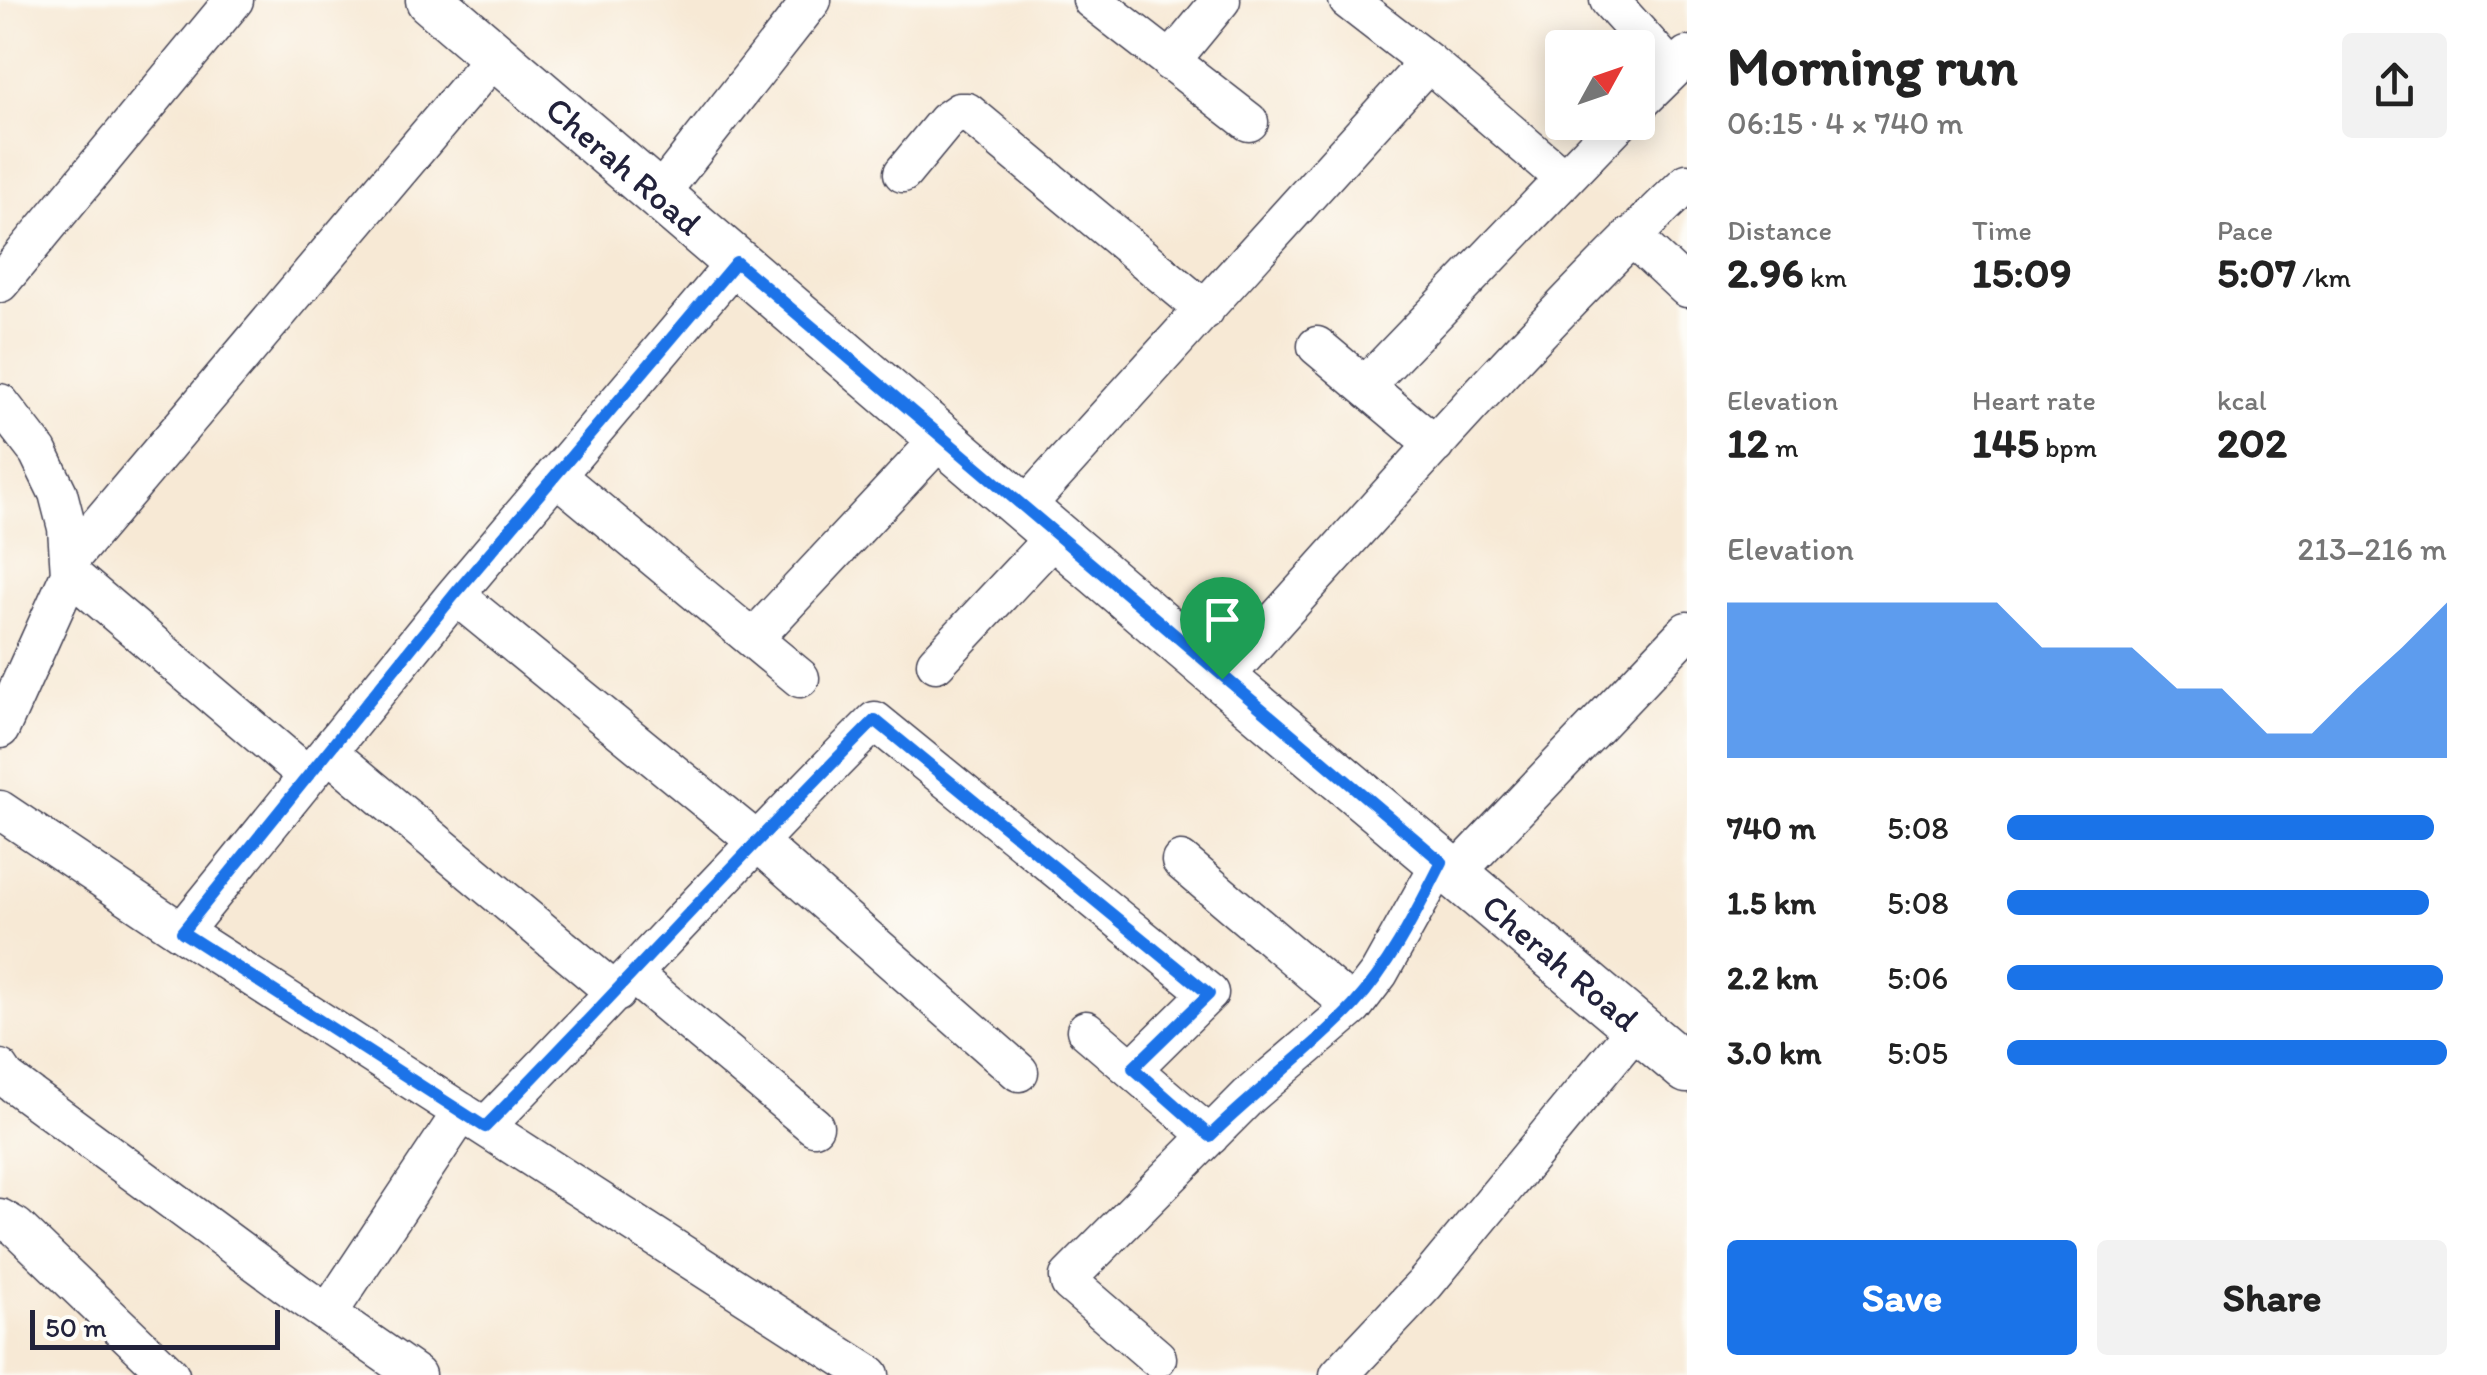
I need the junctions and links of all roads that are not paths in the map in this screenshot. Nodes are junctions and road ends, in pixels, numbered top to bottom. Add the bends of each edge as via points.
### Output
1 (234, 0) edge
2 (430, 0) edge
3 (812, 0) edge
4 (1092, 0) edge
5 (1222, 0) edge
6 (1348, 0) edge
7 (1609, 0) edge
8 (495, 56) junction
9 (1170, 62) junction
10 (1428, 62) junction
11 (1679, 63) edge
12 (1655, 87) edge
13 (1249, 122) dead end
14 (1601, 140) edge
15 (903, 173) dead end
16 (1563, 178) junction
17 (1687, 183) edge
18 (658, 196) junction
19 (1632, 236) junction
20 (736, 262) junction
21 (0, 283) edge
22 (1687, 288) edge
23 (1205, 310) junction
24 (1317, 346) dead end
25 (1365, 386) junction
26 (0, 403) edge
27 (941, 438) junction
28 (1435, 445) junction
29 (555, 475) junction
30 (1040, 522) junction
31 (70, 567) junction
32 (454, 595) junction
33 (1687, 631) edge
34 (753, 640) junction
35 (936, 663) dead end
36 (800, 678) dead end
37 (1222, 679) junction
38 (0, 728) edge
39 (318, 763) junction
40 (0, 810) edge
41 (755, 840) junction
42 (1180, 862) dead end
43 (1449, 867) junction
44 (182, 932) junction
45 (625, 984) junction
46 (1352, 1007) junction
47 (1636, 1028) junction
48 (1086, 1030) dead end
49 (1133, 1068) junction
50 (0, 1069) edge
51 (1687, 1069) edge
52 (1019, 1072) dead end
53 (474, 1119) junction
54 (814, 1126) dead end
55 (1210, 1136) junction
56 (0, 1218) edge
57 (329, 1312) junction
58 (1157, 1358) dead end
59 (170, 1375) edge
60 (416, 1375) edge
61 (870, 1375) edge
62 (1339, 1375) edge

1 - 21 street
2 - 8 street, Cherah Road
3 - 18 street
4 - 9 street
5 - 9 street
6 - 10 street
7 - 11 street
8 - 18 street, Cherah Road
8 - 31 street
9 - 13 street
10 - 16 street
10 - 23 street
11 - 12 street
14 - 16 street
15 - 23 street via 946,121 967,112
16 - 25 street
17 - 19 street
18 - 20 street, Cherah Road
19 - 22 street
19 - 28 street
20 - 27 street, Cherah Road
20 - 29 street
23 - 30 street
24 - 25 street
25 - 28 street
26 - 31 street via 38,452 58,493
27 - 30 street, Cherah Road
27 - 34 street
28 - 37 street
29 - 32 street
29 - 34 street
30 - 35 street
30 - 37 street, Cherah Road
31 - 38 street
31 - 39 street
32 - 39 street
32 - 41 street
33 - 43 street
34 - 36 street
37 - 43 street, Cherah Road
39 - 44 street
39 - 45 street
40 - 44 street
41 - 45 street
41 - 49 street via 875,720 1209,994
41 - 52 street
42 - 46 street
43 - 46 street
43 - 47 street, Cherah Road
44 - 53 street
45 - 53 street
45 - 54 street
46 - 55 street
47 - 51 street, Cherah Road
47 - 62 street via 1425,1284
48 - 49 street
49 - 55 street
50 - 57 street
53 - 57 street
53 - 61 street
55 - 58 street via 1069,1277
56 - 59 street
57 - 60 street

